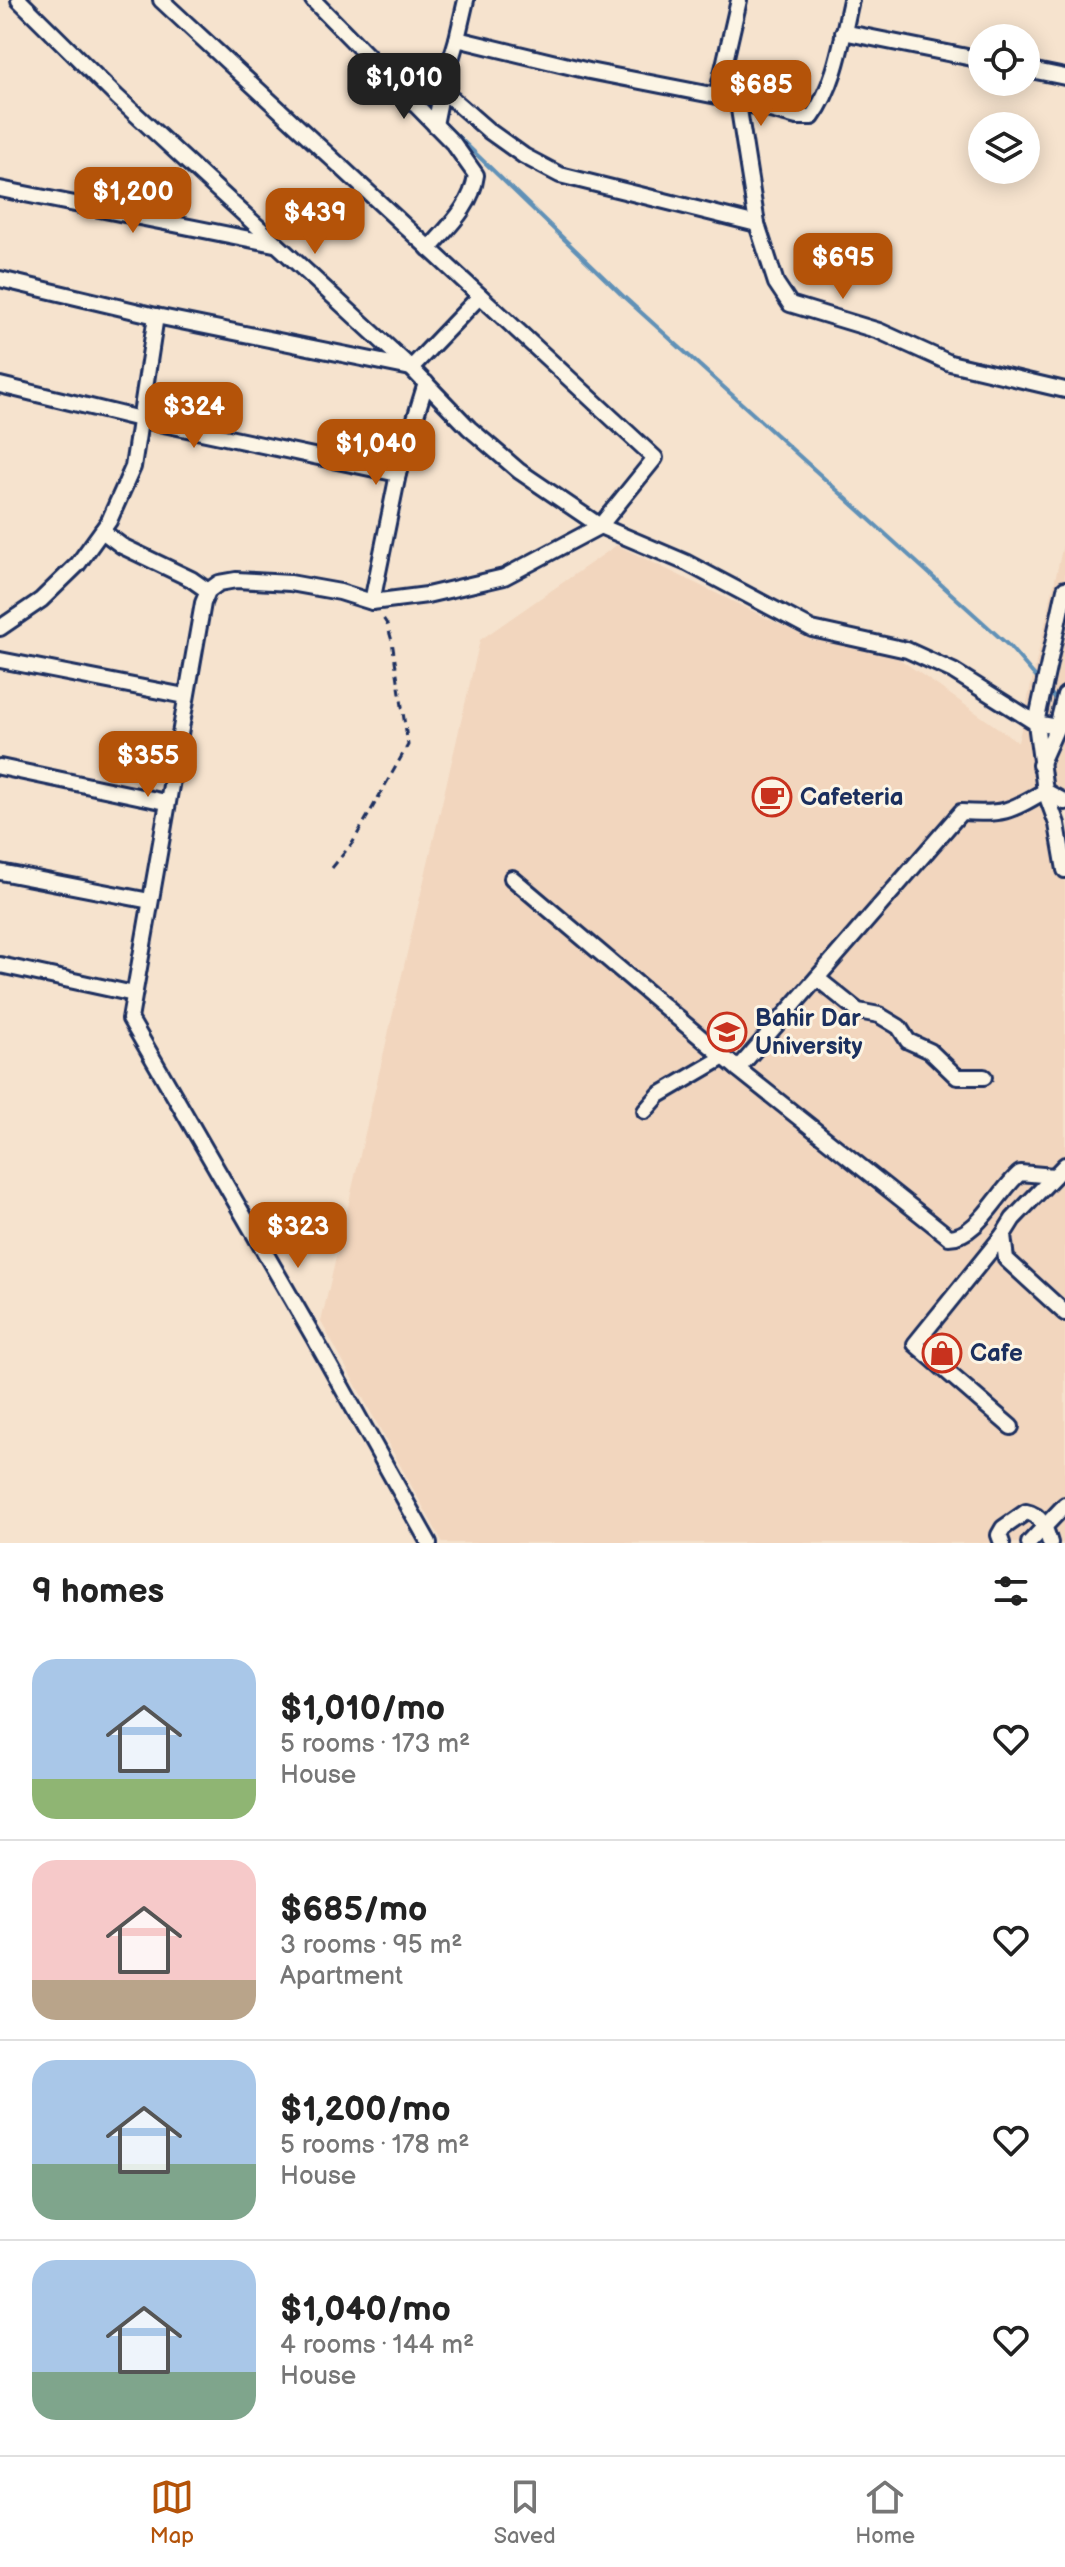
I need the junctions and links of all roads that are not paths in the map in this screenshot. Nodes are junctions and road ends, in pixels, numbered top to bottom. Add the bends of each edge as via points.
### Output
1 (19, 0) edge
2 (161, 0) edge
3 (313, 0) edge
4 (466, 0) edge
5 (739, 0) edge
6 (851, 0) edge
7 (843, 32) junction
8 (457, 39) junction
9 (968, 57) edge
10 (1040, 72) edge
11 (1065, 77) edge
12 (442, 90) junction
13 (717, 96) junction
14 (738, 103) junction
15 (435, 123) junction
16 (0, 189) edge
17 (757, 224) junction
18 (274, 244) junction
19 (429, 249) junction
20 (0, 279) edge
21 (480, 296) junction
22 (156, 316) junction
23 (411, 368) junction
24 (426, 383) junction
25 (0, 385) edge
26 (1065, 390) edge
27 (140, 419) junction
28 (398, 474) junction
29 (600, 526) junction
30 (102, 531) junction
31 (1065, 589) edge
32 (208, 591) junction
33 (372, 602) junction
34 (0, 628) edge
35 (0, 660) edge
36 (1065, 695) edge
37 (185, 696) junction
38 (1059, 720) junction
39 (1036, 723) junction
40 (1040, 766) junction
41 (0, 767) edge
42 (1045, 791) junction
43 (166, 802) junction
44 (1065, 802) edge
45 (1065, 870) edge
46 (0, 872) edge
47 (512, 878) dead end
48 (150, 901) junction
49 (0, 965) edge
50 (818, 979) junction
51 (134, 994) junction
52 (724, 1057) junction
53 (738, 1069) junction
54 (984, 1077) dead end
55 (645, 1111) dead end
56 (1060, 1171) edge
57 (1003, 1235) junction
58 (1065, 1313) edge
59 (1011, 1427) dead end
60 (1065, 1505) edge
61 (1055, 1523) edge
62 (429, 1543) edge
63 (1002, 1543) edge
64 (1029, 1543) edge
65 (1050, 1543) edge

1 - 18 street
2 - 19 street
3 - 15 street
4 - 8 street
5 - 13 street
6 - 7 street
7 - 9 street
7 - 14 street via 834,73 812,117
8 - 12 street
8 - 13 street
10 - 11 street
12 - 15 street
12 - 17 street via 489,131 560,175
13 - 14 street
14 - 17 street
15 - 19 street via 476,175 466,206
16 - 18 street
17 - 26 street via 776,283 790,304 879,331 950,363
18 - 23 street
19 - 21 street
20 - 22 street
21 - 23 street
21 - 29 street via 655,458
22 - 23 street
22 - 27 street
23 - 24 street
24 - 28 street
24 - 29 street via 519,471
25 - 27 street
27 - 28 street
27 - 30 street via 133,467
28 - 33 street
29 - 33 street via 504,577
29 - 39 street via 687,563 812,629 907,650 953,671
30 - 32 street
30 - 34 street via 41,600
31 - 39 street
32 - 33 street via 236,580 290,583
32 - 37 street
35 - 37 street
36 - 38 street
37 - 43 street
38 - 39 street
38 - 40 street
39 - 40 street
40 - 42 street
41 - 43 street
42 - 44 street
42 - 45 street
42 - 50 street via 1011,811 961,812
43 - 48 street
46 - 48 street
47 - 52 street
48 - 51 street
49 - 51 street
50 - 53 street
50 - 54 street via 858,1011 899,1027 908,1041 930,1051 957,1077
51 - 62 street via 130,1019
52 - 53 street
52 - 55 street via 659,1095
53 - 56 street via 949,1237 959,1237 976,1224 1020,1173
56 - 57 street
57 - 58 street via 1006,1259
57 - 59 street via 915,1344
60 - 61 street
61 - 63 street via 1022,1513 1001,1531
61 - 64 street
61 - 65 street

